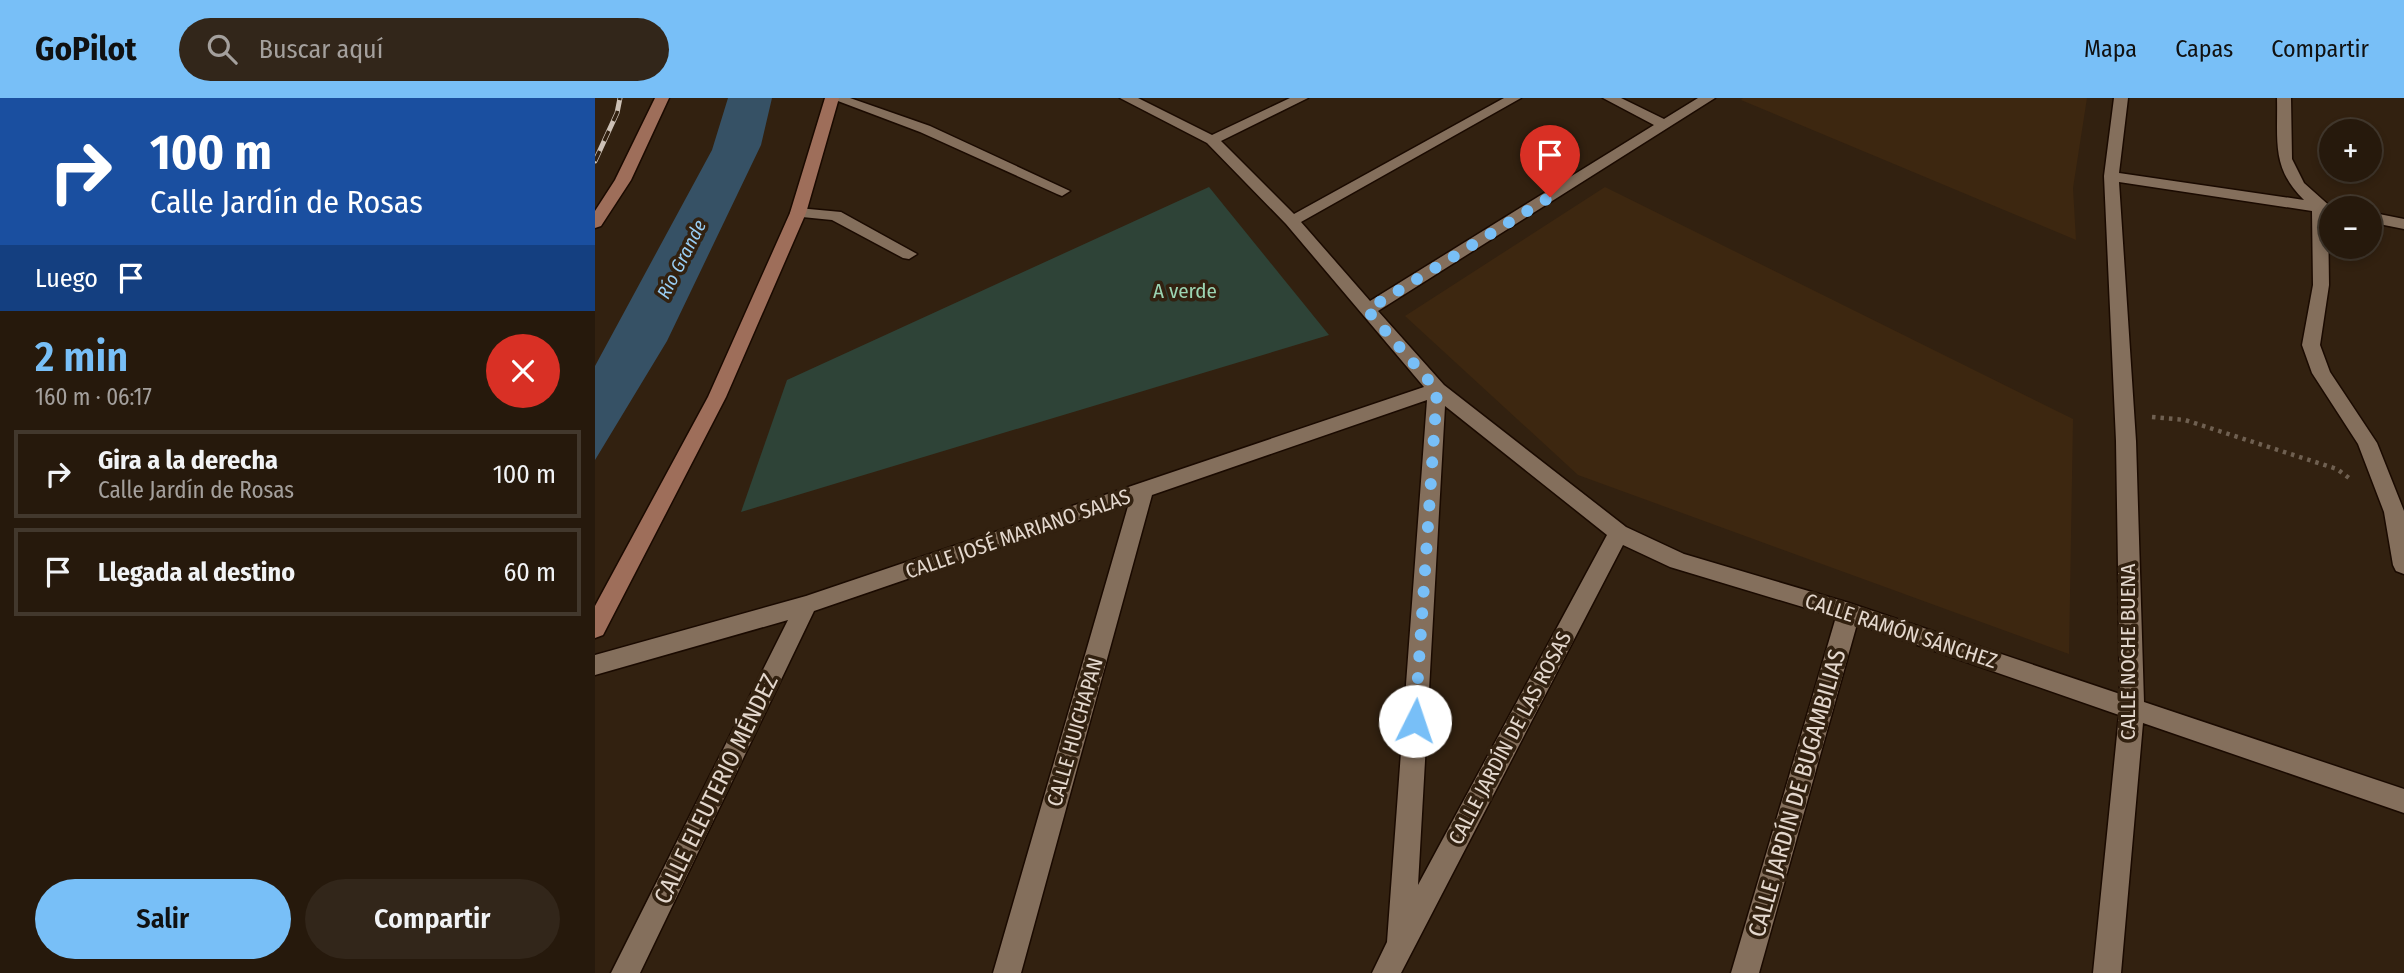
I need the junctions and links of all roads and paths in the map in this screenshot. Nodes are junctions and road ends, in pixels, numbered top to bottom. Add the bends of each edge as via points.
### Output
1 (662, 98) edge
2 (834, 98) edge
3 (1127, 98) edge
4 (1301, 98) edge
5 (1514, 98) edge
6 (1610, 98) edge
7 (1708, 98) edge
8 (2121, 98) edge
9 (2284, 98) edge
10 (1664, 125) junction
11 (1212, 140) junction
12 (2111, 176) junction
13 (1062, 191) dead end
14 (2319, 203) edge
15 (2319, 208) edge
16 (798, 213) junction
17 (2382, 220) edge
18 (1292, 221) junction
19 (595, 223) edge
20 (2404, 224) edge
21 (909, 254) dead end
22 (2323, 259) edge
23 (1367, 310) junction
24 (1437, 390) junction
25 (2123, 415) junction
26 (1143, 491) junction
27 (2394, 512) junction
28 (1619, 533) junction
29 (2404, 565) edge
30 (807, 606) junction
31 (1849, 612) junction
32 (595, 628) edge
33 (595, 665) edge
34 (2132, 709) junction
35 (2404, 801) edge
36 (1401, 942) junction
37 (625, 973) edge
38 (1006, 973) edge
39 (1387, 973) edge
40 (1745, 973) edge
41 (2107, 973) edge

1 - 19 main road via 624,180
2 - 13 street via 925,129
2 - 16 main road
3 - 11 street
4 - 11 street
5 - 18 street
6 - 10 street
7 - 10 street
8 - 12 street, CALLE NOCHE BUENA
9 - 14 street via 2285,159 2297,185
10 - 23 street
11 - 18 street
12 - 15 street
12 - 25 street, CALLE NOCHE BUENA
16 - 21 street via 835,215
16 - 32 main road via 717,397
17 - 20 street
18 - 23 street
22 - 27 street via 2311,345 2321,373 2367,443
23 - 24 street
24 - 26 street, CALLE JOSÉ MARIANO SALAS
24 - 28 street, CALLE RAMÓN SÁNCHEZ
24 - 36 street, CALLE JARDÍN DE LAS ROSAS
25 - 27 path via 2185,420 2337,469
25 - 34 street, CALLE NOCHE BUENA
26 - 30 street, CALLE JOSÉ MARIANO SALAS
26 - 38 street, CALLE HUICHAPAN
27 - 29 street
28 - 31 street, CALLE RAMÓN SÁNCHEZ via 1678,561
28 - 36 street, CALLE JARDÍN DE LAS ROSAS
30 - 33 street, CALLE JOSÉ MARIANO SALAS
30 - 37 street, CALLE ELEUTERIO MÉNDEZ
31 - 34 street, CALLE RAMÓN SÁNCHEZ
31 - 40 street, CALLE JARDÍN DE BUGAMBILIAS
34 - 35 street, CALLE RAMÓN SÁNCHEZ
34 - 41 street, CALLE NOCHE BUENA
36 - 39 street, CALLE JARDÍN DE LAS ROSAS

